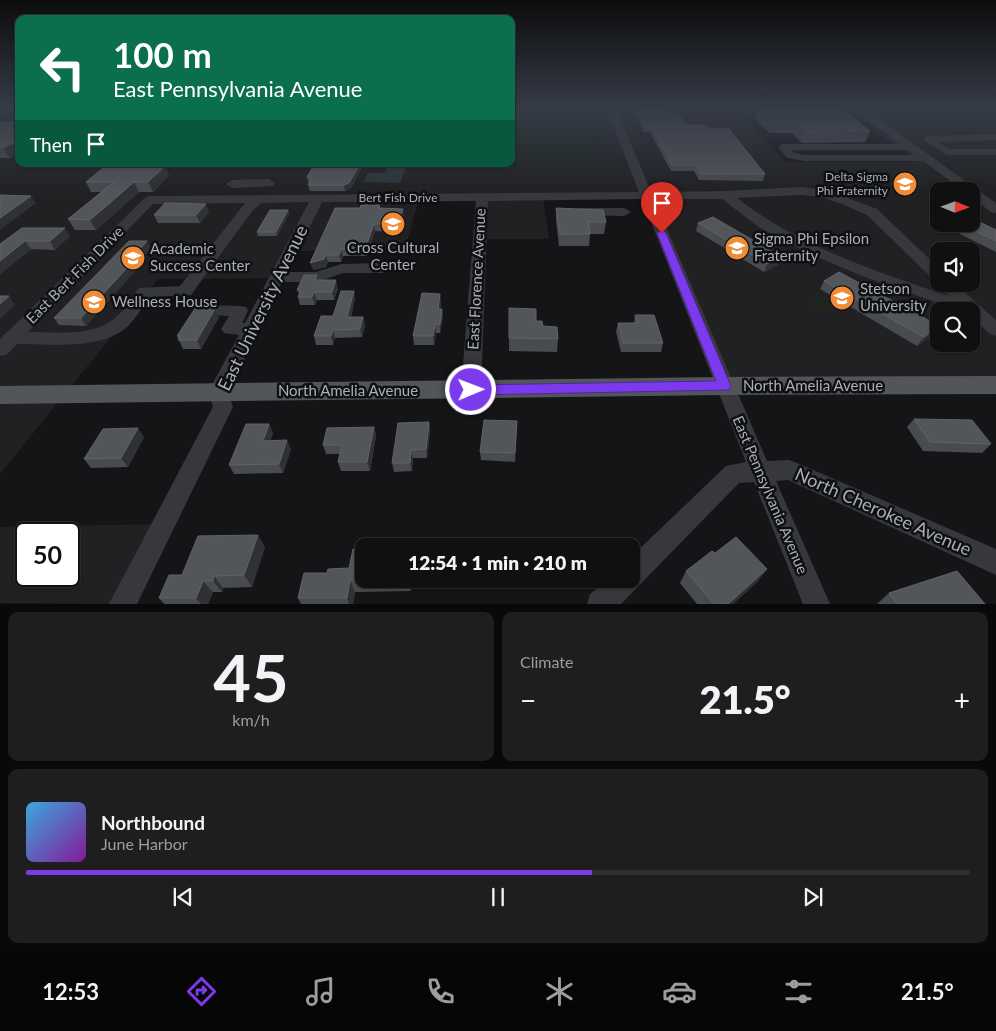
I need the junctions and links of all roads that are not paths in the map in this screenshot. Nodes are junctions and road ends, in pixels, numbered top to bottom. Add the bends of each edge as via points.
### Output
1 (622, 136) edge
2 (894, 136) edge
3 (867, 137) edge
4 (996, 137) edge
5 (928, 139) joint
6 (881, 147) junction
7 (918, 152) junction
8 (947, 152) junction
9 (996, 152) edge
10 (895, 158) junction
11 (232, 184) dead end
12 (269, 184) dead end
13 (762, 193) junction
14 (725, 195) junction
15 (647, 197) junction
16 (578, 198) junction
17 (259, 199) junction
18 (317, 199) junction
19 (364, 199) junction
20 (150, 200) joint
21 (482, 203) junction
22 (379, 208) edge
23 (996, 209) edge
24 (510, 210) dead end
25 (565, 212) edge
26 (581, 212) junction
27 (624, 212) dead end
28 (755, 217) junction
29 (930, 267) edge
30 (383, 268) dead end
31 (277, 277) junction
32 (930, 277) edge
33 (888, 280) junction
34 (955, 292) edge
35 (951, 302) edge
36 (965, 302) edge
37 (202, 310) edge
38 (980, 315) edge
39 (250, 329) junction
40 (996, 330) edge
41 (12, 338) junction
42 (0, 350) edge
43 (996, 385) edge
44 (724, 386) junction
45 (471, 390) junction
46 (218, 392) junction
47 (0, 395) edge
48 (760, 472) junction
49 (996, 562) edge
50 (640, 566) edge
51 (618, 588) edge
52 (122, 604) edge
53 (600, 604) edge
54 (817, 604) edge

1 - 15 street, East Pennsylvania Avenue
2 - 7 street
3 - 6 street
4 - 5 street
5 - 8 street
6 - 7 street
6 - 10 street
6 - 10 street via 783,147 791,156 805,158
7 - 8 street
7 - 10 street
7 - 23 street
8 - 9 street
11 - 12 street
13 - 14 street, Bert Fish Drive
13 - 28 street via 754,198 751,206
13 - 29 street, Bert Fish Drive via 823,193 872,212
14 - 15 street, Bert Fish Drive
14 - 28 street
15 - 16 street, Bert Fish Drive
15 - 44 street, East Pennsylvania Avenue
16 - 21 street, Bert Fish Drive
16 - 26 street
17 - 18 street, Bert Fish Drive
17 - 20 street, Bert Fish Drive
17 - 41 street via 248,207 186,291 145,292 117,326 106,332 70,338
18 - 19 street, Bert Fish Drive
18 - 31 street, East University Avenue
19 - 21 street, Bert Fish Drive via 409,204
19 - 22 street via 360,208
20 - 41 street, East Bert Fish Drive
21 - 24 street
21 - 45 street, East Florence Avenue
25 - 26 street
26 - 27 street
28 - 33 street via 816,251
30 - 31 street via 341,269 317,277
31 - 39 street, East University Avenue
32 - 33 street via 915,282
33 - 35 street
34 - 36 street
37 - 39 street via 240,311 230,329
38 - 40 street
39 - 46 street, East University Avenue
41 - 42 street, East Bert Fish Drive
43 - 44 main road, North Amelia Avenue
44 - 45 main road, North Amelia Avenue
44 - 48 street, East Pennsylvania Avenue
45 - 46 main road, North Amelia Avenue
46 - 47 main road, North Amelia Avenue
46 - 52 street, East University Avenue via 223,407
48 - 49 street, North Cherokee Avenue via 789,470
48 - 50 street, North Cherokee Avenue via 734,473
48 - 54 street, East Pennsylvania Avenue
51 - 53 street

